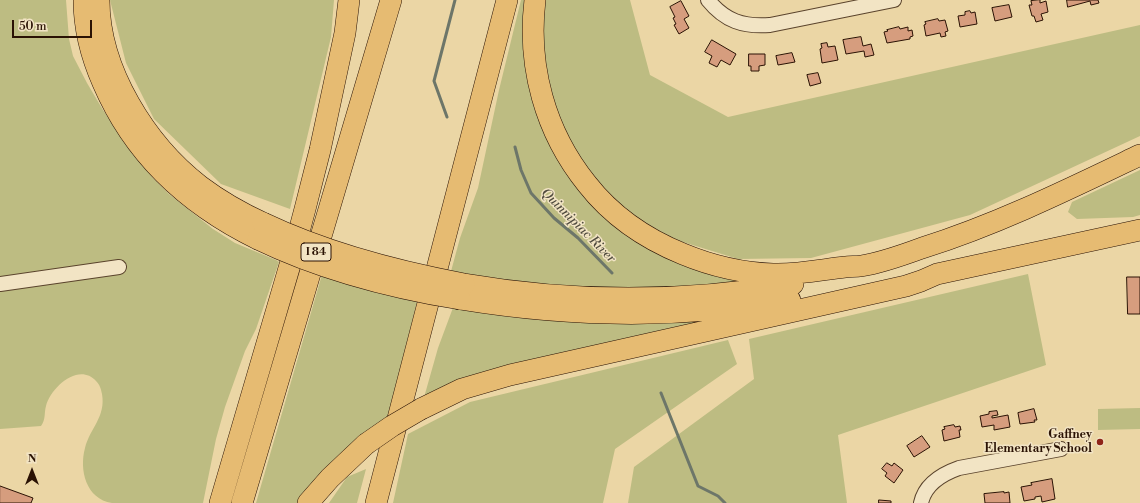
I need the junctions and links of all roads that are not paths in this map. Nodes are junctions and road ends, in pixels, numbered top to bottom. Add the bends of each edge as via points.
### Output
1 (84, 0) edge
2 (99, 0) edge
3 (348, 0) edge
4 (391, 0) edge
5 (507, 0) edge
6 (535, 0) edge
7 (708, 0) edge
8 (894, 0) edge
9 (848, 4) edge
10 (1140, 155) edge
11 (1140, 230) edge
12 (260, 231) junction
13 (861, 266) junction
14 (119, 267) dead end
15 (937, 274) junction
16 (0, 284) edge
17 (462, 292) junction
18 (1061, 449) dead end
19 (220, 503) edge
20 (242, 503) edge
21 (308, 503) edge
22 (376, 503) edge
23 (921, 503) edge

1 - 12 highway via 87,36 96,67 111,100 136,141 160,170 189,196 228,222
2 - 12 highway via 101,28 109,59 126,96 147,132 171,160 199,185 232,207
3 - 19 highway via 345,33 307,202
4 - 20 highway, I 84
5 - 22 highway
6 - 13 highway via 535,65 550,123 579,174 619,217 644,235 667,247 698,260 730,269 792,274
7 - 9 street via 729,19 756,26
8 - 9 street
10 - 13 highway via 978,228 925,248
11 - 15 highway
12 - 17 highway, bridge via 307,259 354,274 405,288
13 - 17 highway via 842,274 722,294 622,299 502,290
14 - 16 street
15 - 17 highway via 908,275 762,304 678,313 555,311 510,306
15 - 21 highway, bridge via 906,286 497,378 462,389 421,409 366,444
18 - 23 street via 959,468 946,473 928,488

